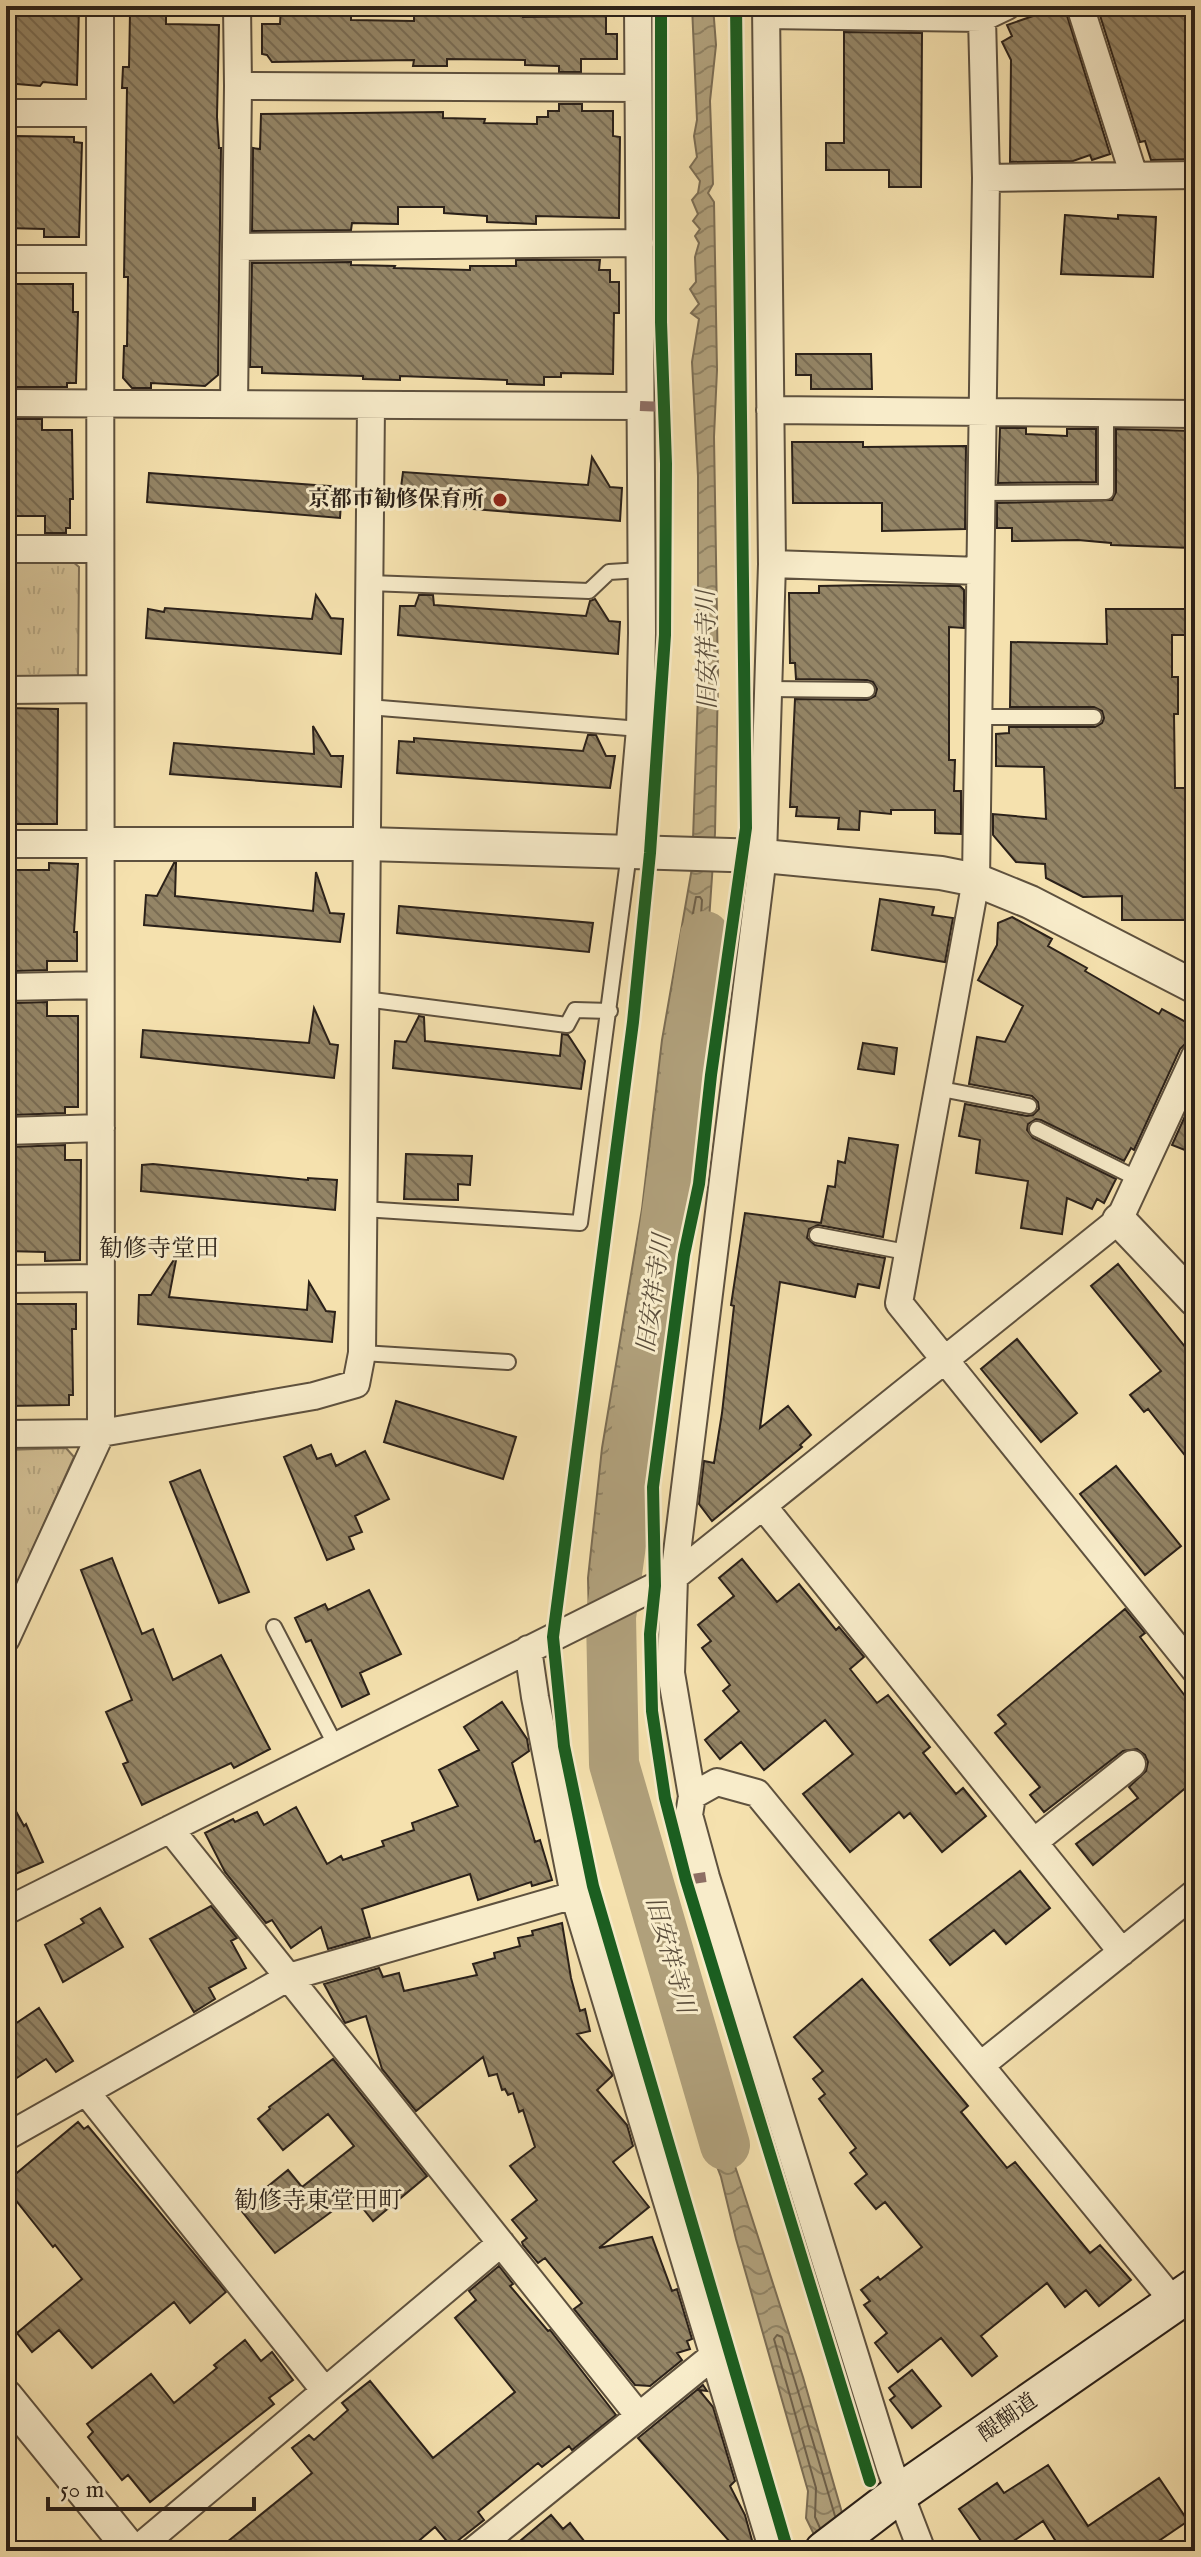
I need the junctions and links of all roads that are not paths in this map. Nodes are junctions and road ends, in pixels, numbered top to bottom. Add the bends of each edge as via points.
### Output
1 (100, 6) edge
2 (237, 6) edge
3 (638, 6) edge
4 (1007, 6) edge
5 (1080, 6) edge
6 (766, 10) edge
7 (982, 18) junction
8 (238, 86) junction
9 (638, 88) junction
10 (6, 113) edge
11 (100, 113) junction
12 (1195, 175) edge
13 (1134, 176) junction
14 (986, 178) junction
15 (640, 243) junction
16 (237, 247) junction
17 (6, 259) edge
18 (100, 259) junction
19 (6, 403) edge
20 (100, 403) junction
21 (234, 404) junction
22 (371, 405) junction
23 (640, 406) junction
24 (770, 410) junction
25 (983, 411) junction
26 (1106, 413) junction
27 (1195, 414) edge
28 (981, 493) junction
29 (6, 549) edge
30 (100, 549) junction
31 (772, 564) junction
32 (641, 570) junction
33 (980, 571) junction
34 (369, 583) junction
35 (100, 689) junction
36 (768, 689) junction
37 (6, 690) edge
38 (867, 690) dead end
39 (368, 707) junction
40 (978, 717) junction
41 (1094, 717) dead end
42 (640, 729) junction
43 (6, 844) edge
44 (100, 844) junction
45 (367, 844) junction
46 (640, 853) junction
47 (763, 856) junction
48 (976, 880) junction
49 (100, 985) junction
50 (6, 987) edge
51 (1195, 987) edge
52 (365, 999) junction
53 (610, 1011) junction
54 (1195, 1056) edge
55 (936, 1088) junction
56 (1029, 1106) dead end
57 (101, 1128) junction
58 (1037, 1129) dead end
59 (6, 1131) edge
60 (1138, 1179) junction
61 (363, 1209) junction
62 (1119, 1220) junction
63 (817, 1235) dead end
64 (906, 1252) junction
65 (100, 1278) junction
66 (6, 1279) edge
67 (1195, 1300) edge
68 (362, 1353) junction
69 (944, 1360) junction
70 (508, 1362) dead end
71 (101, 1433) junction
72 (6, 1434) edge
73 (763, 1506) junction
74 (674, 1577) junction
75 (274, 1627) dead end
76 (6, 1639) edge
77 (528, 1649) junction
78 (1195, 1670) edge
79 (336, 1746) junction
80 (1132, 1764) dead end
81 (692, 1796) junction
82 (170, 1829) junction
83 (1034, 1842) junction
84 (1195, 1893) edge
85 (574, 1895) junction
86 (6, 1911) edge
87 (1122, 1952) junction
88 (289, 1977) junction
89 (981, 2065) junction
90 (86, 2092) junction
91 (6, 2137) edge
92 (501, 2243) junction
93 (1184, 2295) edge
94 (713, 2356) junction
95 (325, 2391) junction
96 (6, 2396) edge
97 (639, 2416) junction
98 (885, 2504) junction
99 (134, 2551) edge
100 (473, 2551) edge
101 (773, 2551) edge
102 (824, 2551) edge
103 (922, 2551) edge

1 - 11 street
2 - 8 street
3 - 9 street
4 - 7 street
5 - 13 street
6 - 7 street
6 - 24 street
7 - 14 street
8 - 9 street
8 - 16 street
9 - 15 street
10 - 11 street
11 - 18 street
12 - 13 street
13 - 14 street
14 - 25 street
15 - 16 street
15 - 23 street
16 - 21 street
17 - 18 street
18 - 20 street
19 - 20 street
20 - 21 street
20 - 30 street
21 - 22 street
22 - 23 street
22 - 34 street
23 - 32 street
24 - 25 street
24 - 31 street
25 - 26 street
25 - 28 street
26 - 27 street
26 - 28 lane via 1106,492
28 - 33 street
29 - 30 street
30 - 35 street
31 - 33 street
31 - 36 street
32 - 34 lane via 609,572 589,591
32 - 42 street
33 - 40 street
34 - 39 street
35 - 37 street
35 - 44 street
36 - 38 lane
36 - 47 street
39 - 42 lane
39 - 45 street
40 - 41 lane
40 - 48 street
42 - 46 street
43 - 44 street
44 - 45 street
44 - 49 street
45 - 46 street
45 - 52 street
46 - 47 street
46 - 53 lane
47 - 48 street
47 - 74 street
48 - 51 street
48 - 55 street
49 - 50 street
49 - 57 street
52 - 53 lane via 567,1025 575,1010
52 - 61 street
53 - 61 lane via 580,1223
54 - 60 street
55 - 56 lane
55 - 64 street
57 - 59 street
57 - 65 street
58 - 60 lane
60 - 62 street
61 - 68 street
62 - 67 street
62 - 69 street
63 - 64 lane
64 - 69 street via 899,1303
65 - 66 street
65 - 71 street
68 - 70 lane
68 - 71 street via 356,1384
69 - 73 street
69 - 78 street
71 - 72 street
71 - 76 street
73 - 74 street
73 - 83 street
74 - 77 street
74 - 81 street via 671,1673
75 - 79 lane
77 - 79 street
77 - 85 street
79 - 82 street
80 - 83 street
81 - 89 street via 717,1782 757,1793
81 - 98 street via 689,1815 706,1877 885,2452
82 - 86 street
82 - 88 street
83 - 87 street
84 - 87 street
85 - 88 street
85 - 94 street
87 - 89 street
88 - 90 street
88 - 92 street
89 - 93 street
90 - 91 street
90 - 95 street
92 - 95 street
92 - 97 street
93 - 98 main road, 醍醐道
94 - 97 street
94 - 101 street
95 - 99 street
96 - 99 street
97 - 100 street
98 - 102 main road, 醍醐道
98 - 103 street

